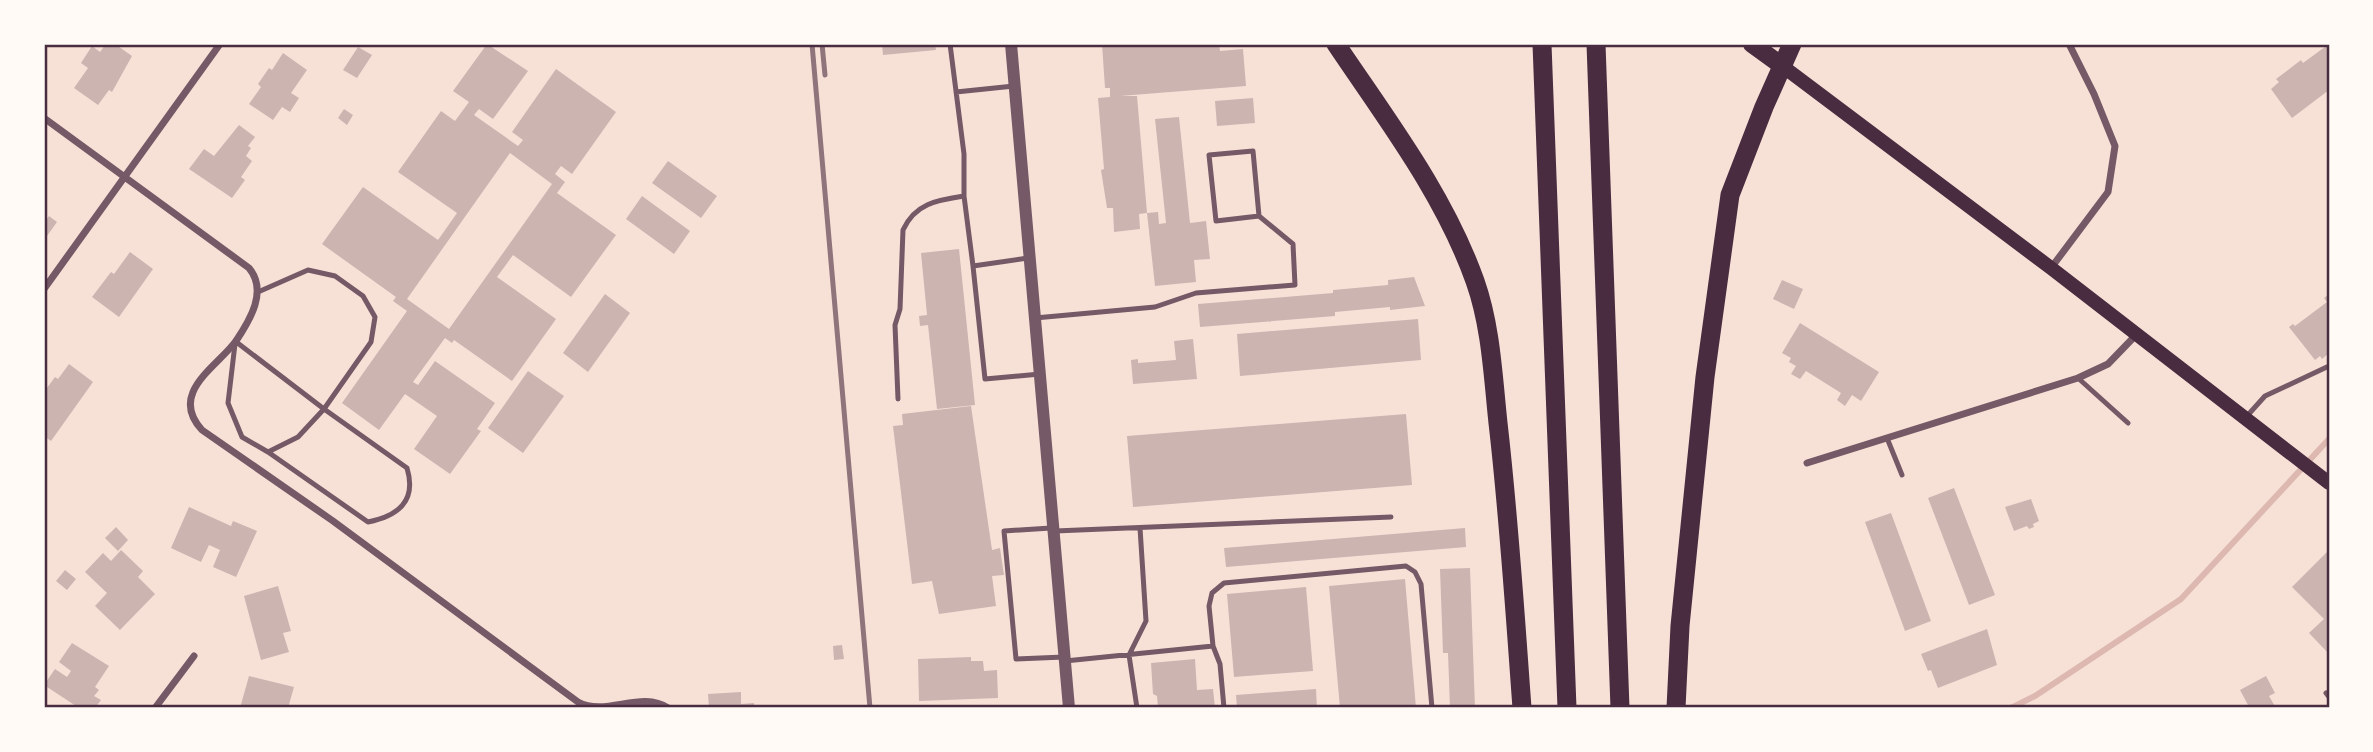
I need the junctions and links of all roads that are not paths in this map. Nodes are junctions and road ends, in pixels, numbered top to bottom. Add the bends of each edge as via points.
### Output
1 (220, 44) edge
2 (950, 44) edge
3 (1010, 44) edge
4 (1336, 44) edge
5 (1542, 44) edge
6 (1596, 44) edge
7 (1752, 44) edge
8 (1792, 44) edge
9 (2069, 44) edge
10 (1781, 65) junction
11 (1014, 86) junction
12 (956, 92) junction
13 (44, 118) edge
14 (124, 177) junction
15 (964, 196) junction
16 (1259, 216) junction
17 (1029, 258) junction
18 (973, 266) junction
19 (2051, 268) junction
20 (44, 289) edge
21 (258, 292) junction
22 (1035, 318) junction
23 (2136, 334) junction
24 (235, 341) junction
25 (2329, 366) edge
26 (1040, 374) junction
27 (2078, 378) junction
28 (898, 399) dead end
29 (324, 409) junction
30 (2245, 419) junction
31 (2128, 423) dead end
32 (1887, 438) junction
33 (268, 452) junction
34 (1807, 463) dead end
35 (1902, 475) dead end
36 (2323, 478) edge
37 (1391, 517) dead end
38 (1140, 528) junction
39 (1053, 529) junction
40 (1213, 646) junction
41 (1129, 655) junction
42 (194, 656) dead end
43 (1065, 659) junction
44 (155, 708) edge
45 (668, 708) edge
46 (1069, 708) edge
47 (1137, 708) edge
48 (1224, 708) edge
49 (1432, 708) edge
50 (1522, 708) edge
51 (1567, 708) edge
52 (1620, 708) edge
53 (1676, 708) edge

1 - 14 street
2 - 12 lane
3 - 11 street
4 - 50 highway via 1433,191 1476,284 1492,366 1506,488
5 - 51 highway
6 - 52 highway
7 - 10 main road
8 - 10 highway
9 - 19 street via 2115,146 2108,192
10 - 19 main road
10 - 53 highway via 1730,195 1705,377
11 - 12 lane
11 - 17 street
12 - 15 lane
13 - 14 street
14 - 20 street
14 - 21 street via 249,268 256,275
15 - 18 lane
15 - 28 lane via 921,207 903,230 900,309 895,325
16 - 16 lane via 1253,151 1209,155 1216,221
16 - 22 lane via 1293,244 1295,285 1196,293 1155,307
17 - 18 lane
17 - 22 street
18 - 26 lane via 985,379
19 - 23 main road
21 - 24 street
21 - 29 lane via 308,270 335,276 363,296 375,317 371,342
22 - 26 street
23 - 27 street via 2108,364
23 - 30 main road
24 - 29 lane
24 - 33 lane via 228,403 242,438
24 - 45 street via 203,375 192,395 193,418 202,430 578,702 596,707 646,701
25 - 30 lane via 2265,396
26 - 39 street
27 - 31 lane
27 - 32 street
29 - 33 lane via 298,437
29 - 33 lane via 407,468 412,483 406,500 388,518 368,522
30 - 36 main road
32 - 34 street
32 - 35 lane
37 - 38 lane
38 - 39 lane
38 - 41 lane via 1146,621
39 - 43 street
39 - 43 lane via 1004,531 1016,659
40 - 41 lane
40 - 48 lane via 1220,664
40 - 49 lane via 1209,606 1212,593 1224,583 1406,566 1420,584
41 - 43 lane
41 - 47 lane
42 - 44 street
43 - 46 street

